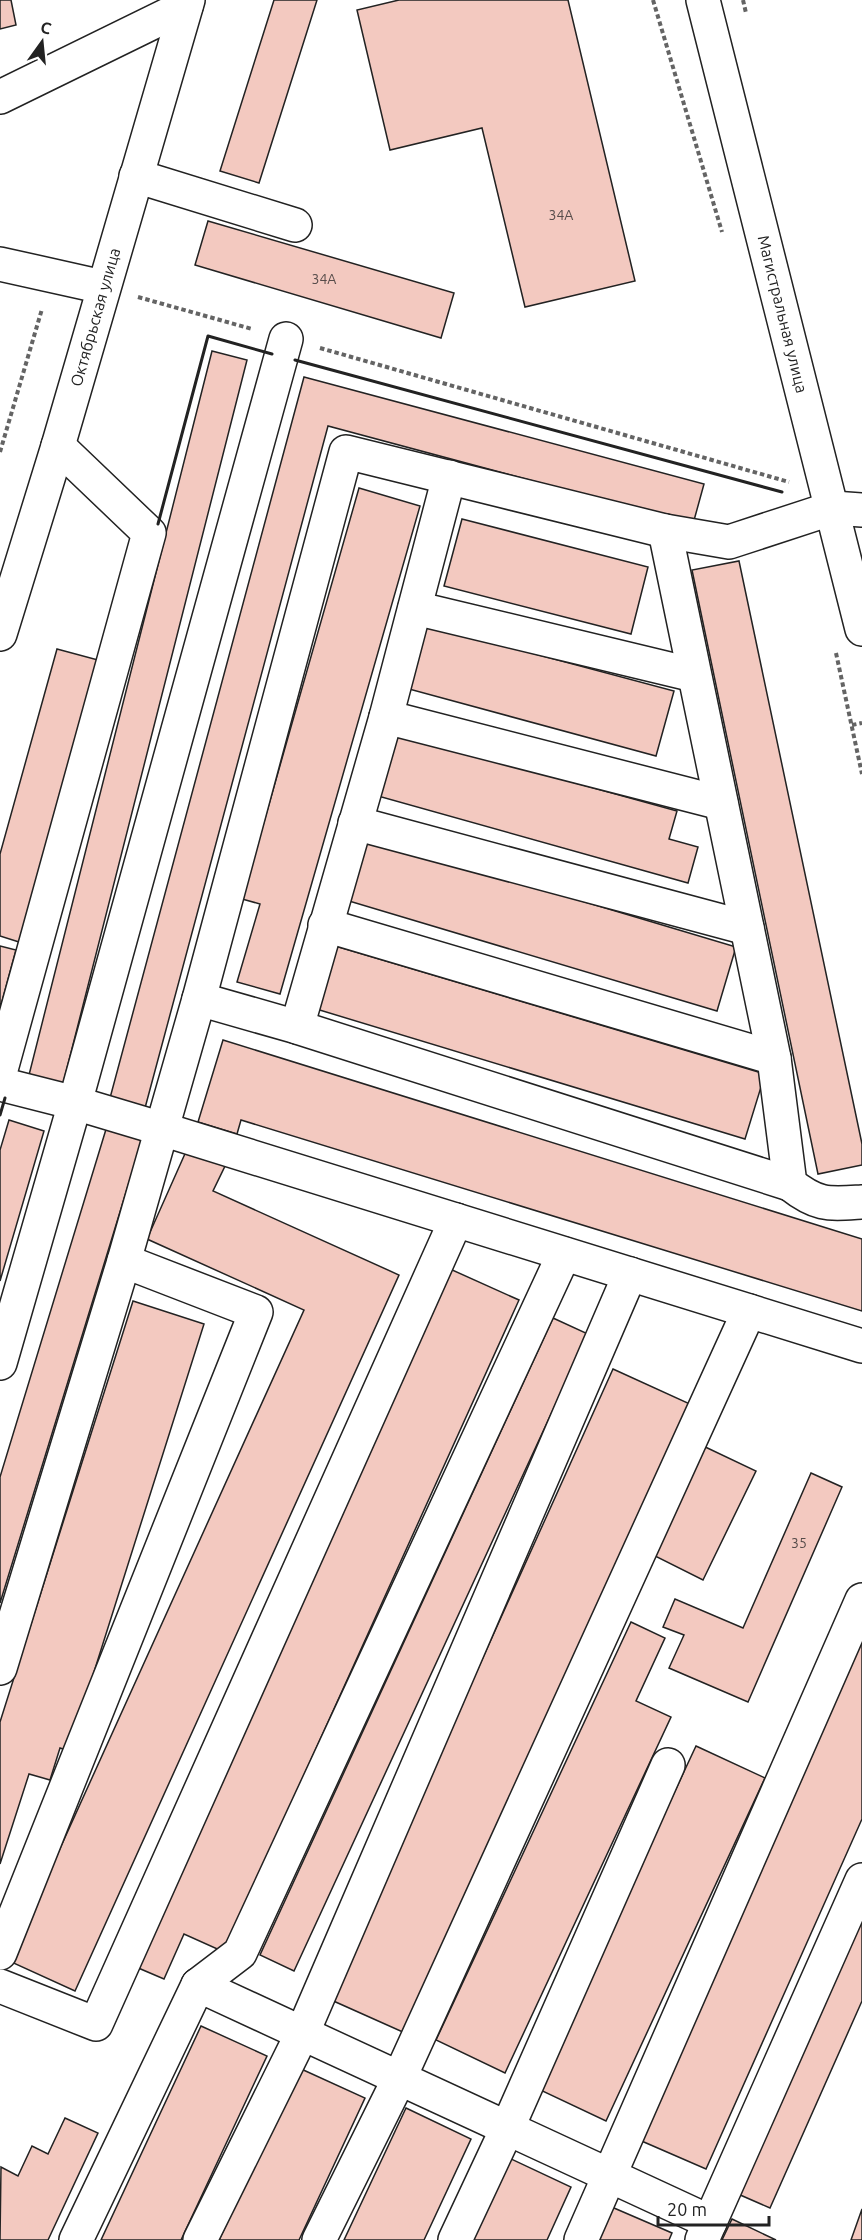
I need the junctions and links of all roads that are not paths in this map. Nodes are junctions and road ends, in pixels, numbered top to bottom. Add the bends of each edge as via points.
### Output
1 (703, 0) edge
2 (187, 3) edge
3 (0, 97) edge
4 (136, 176) junction
5 (295, 225) dead end
6 (0, 264) edge
7 (103, 286) junction
8 (286, 339) road end
9 (58, 446) junction
10 (449, 477) junction
11 (847, 509) edge
12 (665, 531) junction
13 (415, 608) junction
14 (862, 629) edge
15 (0, 634) edge
16 (694, 675) junction
17 (386, 717) junction
18 (721, 803) junction
19 (355, 823) junction
20 (325, 925) junction
21 (747, 928) junction
22 (199, 999) junction
23 (297, 1027) junction
24 (774, 1058) junction
25 (0, 1073) edge
26 (0, 1084) edge
27 (75, 1103) junction
28 (162, 1130) junction
29 (790, 1184) junction
30 (862, 1202) edge
31 (456, 1220) junction
32 (564, 1254) junction
33 (124, 1261) junction
34 (630, 1274) junction
35 (749, 1311) junction
36 (862, 1346) edge
37 (0, 1363) edge
38 (862, 1600) edge
39 (0, 1668) edge
40 (668, 1765) dead end
41 (862, 1880) edge
42 (0, 1953) edge
43 (198, 1985) junction
44 (0, 1986) edge
45 (302, 2034) junction
46 (399, 2079) junction
47 (507, 2129) junction
48 (609, 2175) junction
49 (706, 2231) edge
50 (76, 2240) edge
51 (200, 2240) edge
52 (319, 2240) edge
53 (455, 2240) edge
54 (581, 2240) edge

1 - 11 street, Магистральная улица
2 - 3 street
2 - 4 street, Октябрьская улица
4 - 5 street
4 - 7 street, Октябрьская улица
6 - 7 street
7 - 9 street, Октябрьская улица
8 - 27 street
9 - 15 street, Октябрьская улица
9 - 25 street via 149,532
10 - 12 street
10 - 13 street
10 - 22 street via 346,452
11 - 12 street via 729,542
11 - 14 street, Магистральная улица
12 - 16 street
13 - 16 street
13 - 17 street
16 - 18 street
17 - 18 street
17 - 19 street
18 - 21 street
19 - 20 street
19 - 21 street
20 - 23 street
20 - 24 street
21 - 24 street
22 - 23 street
22 - 28 street
23 - 29 street
24 - 29 street
26 - 27 street
27 - 28 street
27 - 37 street
28 - 31 street
28 - 33 street
29 - 30 street via 806,1197 828,1204
31 - 32 street
31 - 44 street via 96,2024
32 - 34 street
32 - 43 street via 240,1953
33 - 39 street
33 - 42 street via 256,1312
34 - 35 street
34 - 45 street
35 - 36 street
35 - 46 street
38 - 48 street
40 - 47 street
41 - 49 street
43 - 45 street
43 - 50 street
45 - 46 street
45 - 51 street
46 - 47 street
46 - 52 street
47 - 48 street
47 - 53 street
48 - 49 street
48 - 54 street

